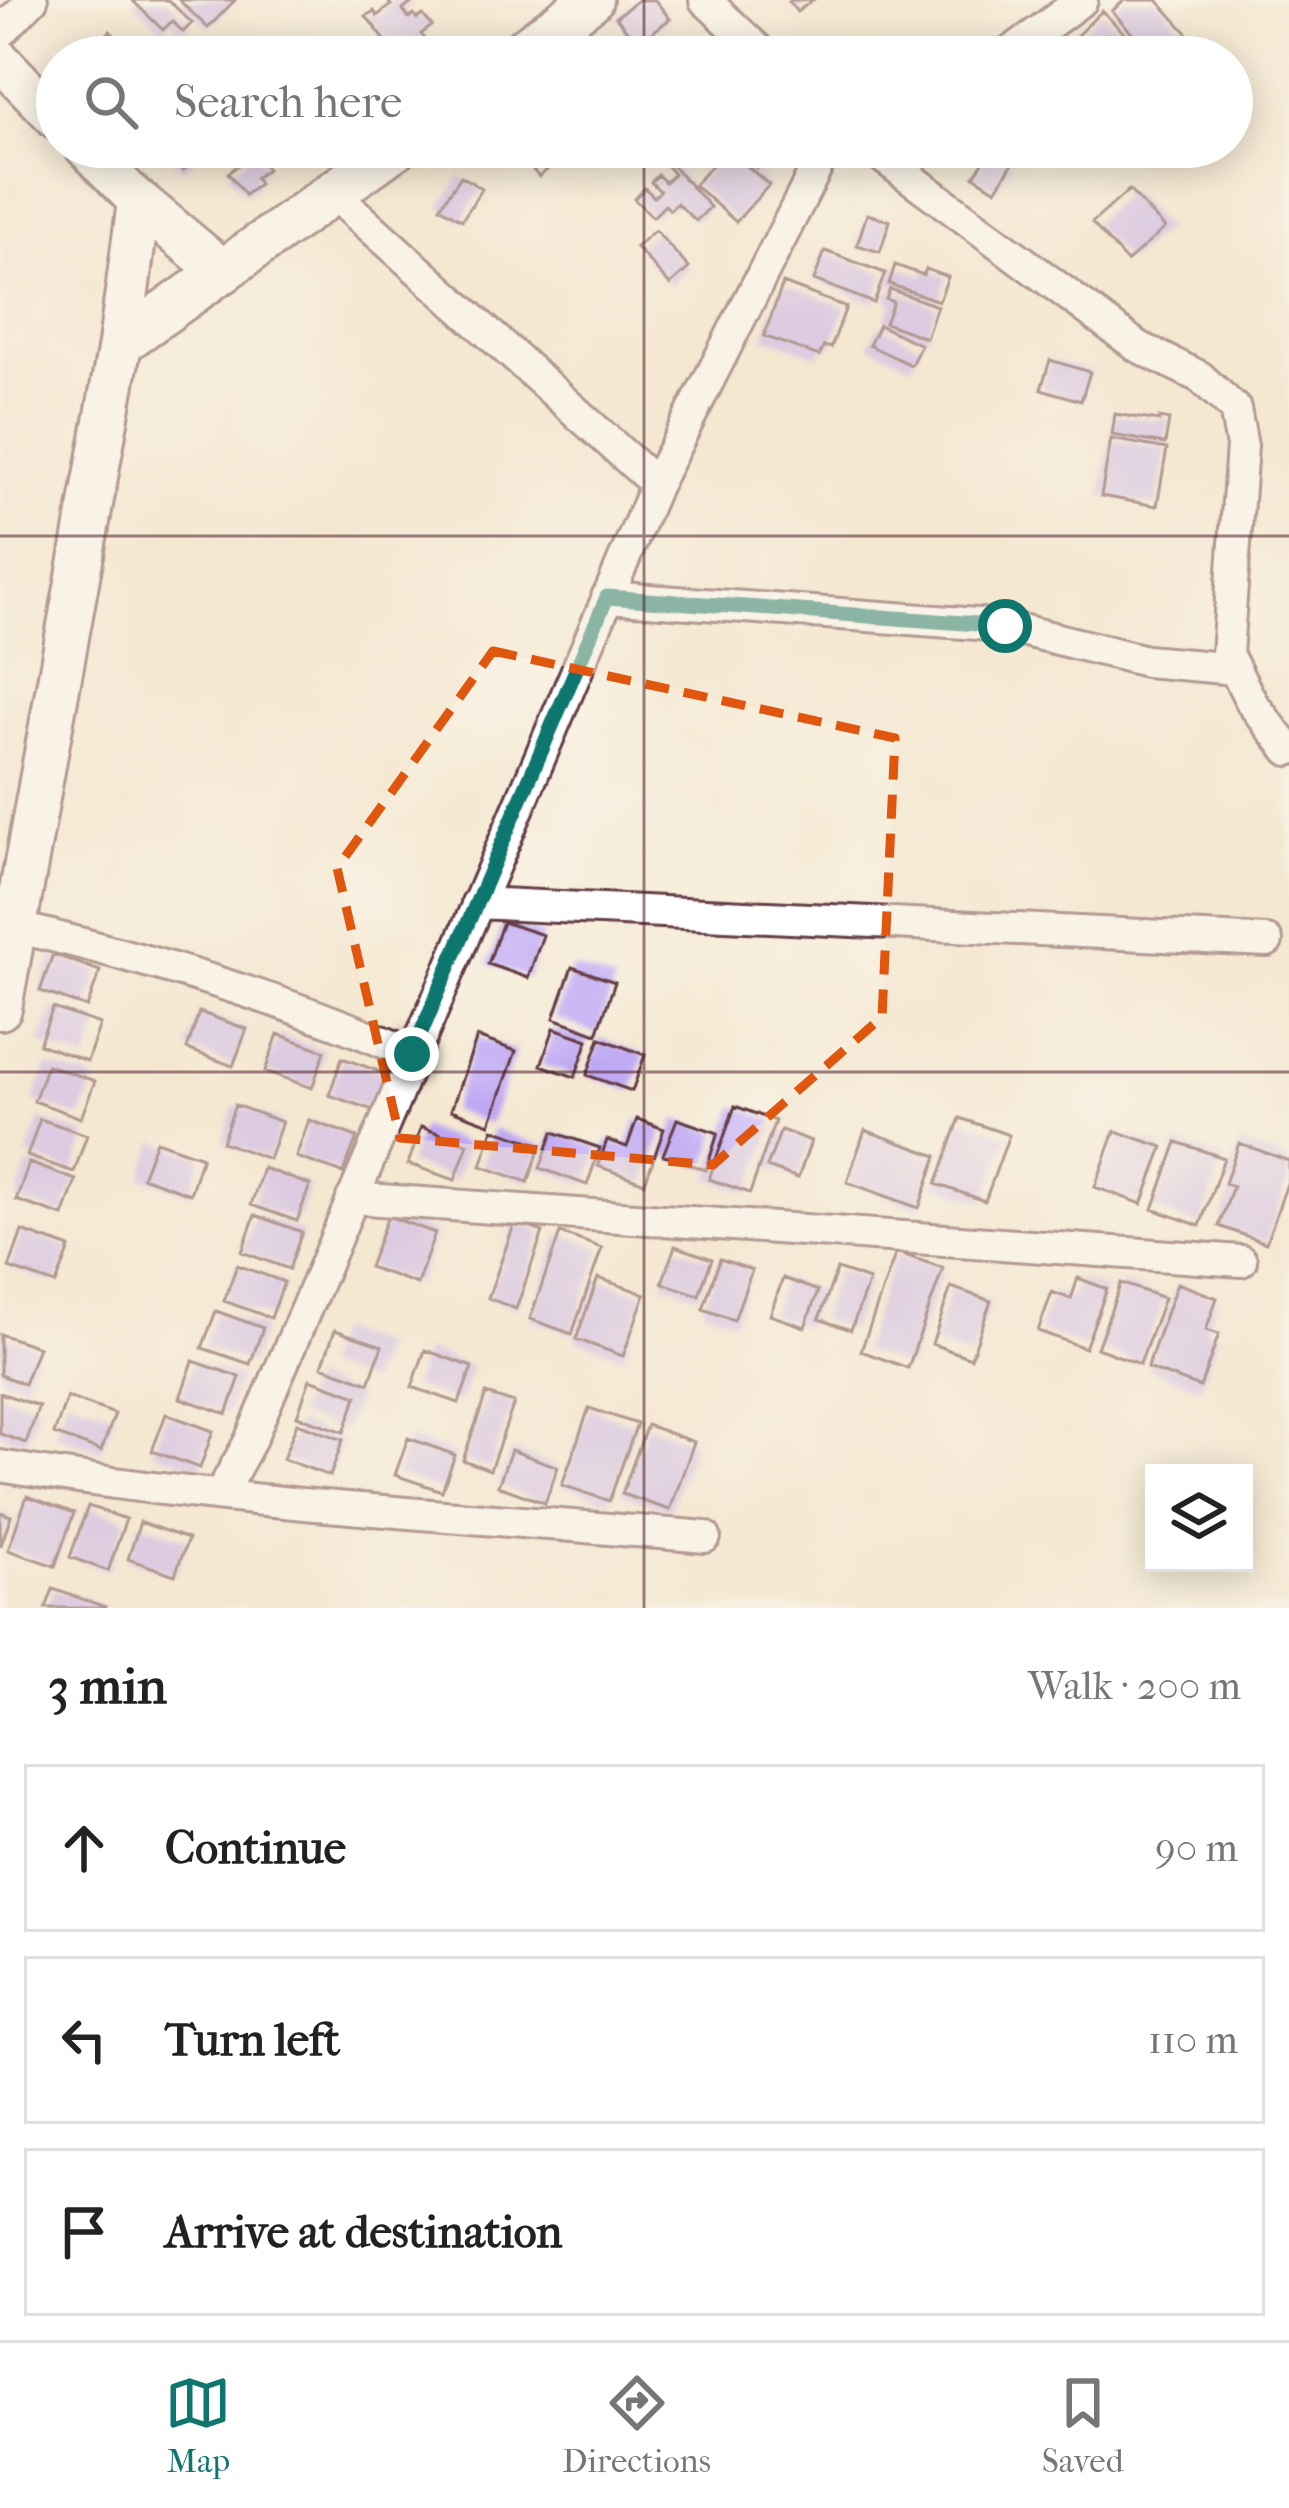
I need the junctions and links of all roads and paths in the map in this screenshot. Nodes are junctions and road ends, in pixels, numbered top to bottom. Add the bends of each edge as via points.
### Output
1 (32, 0) edge
2 (591, 0) edge
3 (705, 0) edge
4 (1082, 0) edge
5 (0, 33) edge
6 (542, 36) edge
7 (744, 36) edge
8 (1033, 36) edge
9 (0, 61) edge
10 (36, 97) edge
11 (106, 168) edge
12 (369, 168) edge
13 (815, 168) edge
14 (897, 168) edge
15 (334, 194) junction
16 (139, 202) junction
17 (224, 272) junction
18 (121, 344) junction
19 (656, 484) junction
20 (607, 597) junction
21 (1234, 669) junction
22 (1289, 750) edge
23 (477, 903) junction
24 (1267, 941) dead end
25 (8, 949) edge
26 (0, 1008) edge
27 (412, 1054) junction
28 (352, 1198) junction
29 (1241, 1261) dead end
30 (0, 1466) edge
31 (220, 1495) junction
32 (705, 1537) dead end

1 - 5 street
2 - 6 main road
3 - 7 street
4 - 8 street
9 - 10 street
11 - 16 street
12 - 15 main road
13 - 19 street
14 - 21 street via 1235,409 1242,446 1227,653
15 - 17 main road
15 - 19 street
16 - 17 main road
16 - 18 main road
17 - 18 main road
18 - 25 main road
19 - 20 street
20 - 21 street via 1005,626 1146,661
20 - 23 street
21 - 22 street
23 - 24 street
23 - 27 street
25 - 26 main road
25 - 27 street via 117,951
27 - 28 street
28 - 29 street
28 - 31 street
30 - 31 street
31 - 32 street

